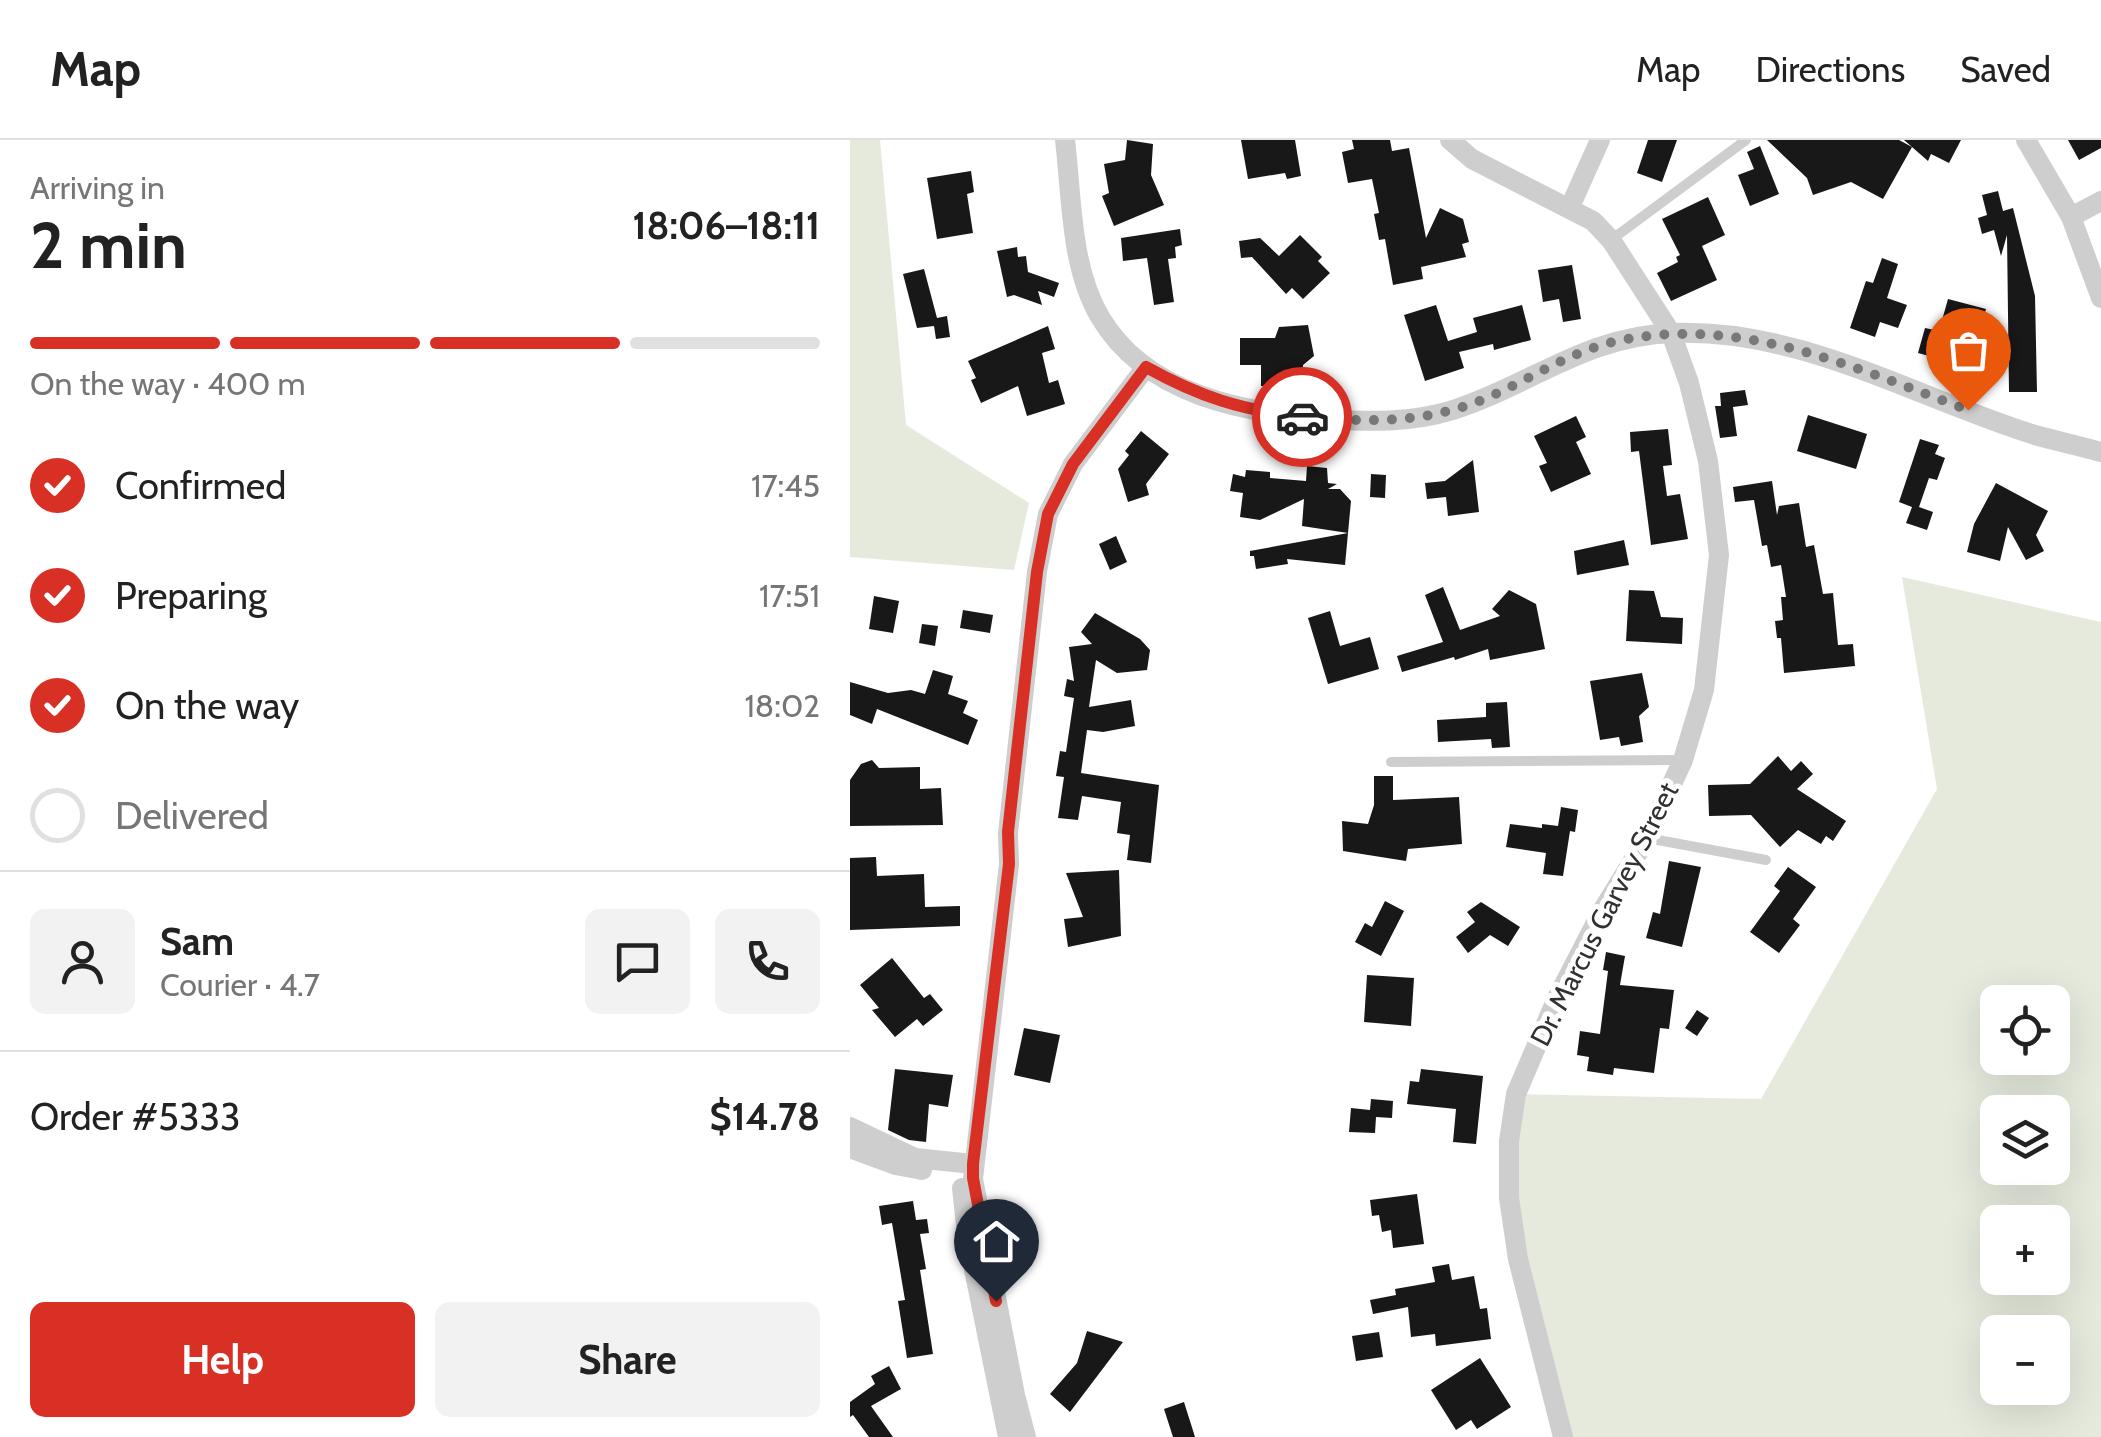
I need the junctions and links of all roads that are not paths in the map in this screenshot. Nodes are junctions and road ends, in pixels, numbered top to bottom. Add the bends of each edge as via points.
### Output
1 (1064, 140) edge
2 (1450, 140) edge
3 (1600, 140) edge
4 (1746, 140) edge
5 (2026, 140) edge
6 (2101, 201) edge
7 (1570, 207) junction
8 (2071, 217) junction
9 (1610, 240) junction
10 (2101, 298) edge
11 (1671, 332) junction
12 (1146, 367) junction
13 (2101, 452) edge
14 (1683, 760) junction
15 (1391, 762) dead end
16 (1647, 838) junction
17 (1766, 860) dead end
18 (850, 1127) edge
19 (850, 1148) edge
20 (967, 1171) junction
21 (1008, 1437) edge
22 (1026, 1437) edge
23 (1562, 1437) edge

1 - 12 street via 1088,288 1101,318
2 - 7 street, Dr. Marcus Garvey Street via 1472,160
3 - 7 street
4 - 9 lane
5 - 8 street
6 - 8 street
7 - 9 street, Dr. Marcus Garvey Street via 1594,220
8 - 10 street
9 - 11 street, Dr. Marcus Garvey Street
11 - 12 street via 1567,357 1484,399 1413,420 1252,411 1186,390
11 - 13 street via 1734,334 1836,360
11 - 14 street, Dr. Marcus Garvey Street via 1708,462 1719,555 1704,690
12 - 20 street via 1073,464 1048,514 1008,832 996,862
14 - 15 lane
14 - 16 street, Dr. Marcus Garvey Street
16 - 17 lane
16 - 23 street, Dr. Marcus Garvey Street via 1557,998 1516,1094 1509,1142 1518,1258
18 - 20 street via 915,1158
19 - 20 street via 896,1165
20 - 21 street via 967,1236
20 - 22 street

